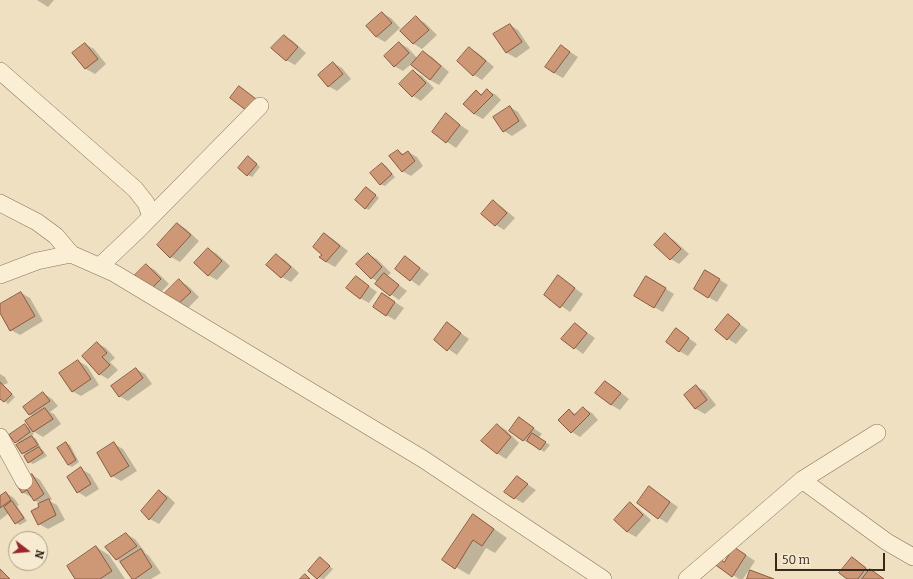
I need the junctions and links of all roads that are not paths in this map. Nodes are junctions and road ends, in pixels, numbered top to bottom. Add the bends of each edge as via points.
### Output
1 (0, 72) edge
2 (260, 106) dead end
3 (0, 203) edge
4 (152, 216) junction
5 (71, 254) junction
6 (100, 266) junction
7 (0, 275) edge
8 (877, 433) dead end
9 (0, 437) edge
10 (802, 480) junction
11 (24, 481) dead end
12 (913, 557) edge
13 (603, 579) edge
14 (687, 579) edge

1 - 4 street via 135,189
2 - 4 street
3 - 5 street via 37,222 56,236
4 - 6 street
5 - 6 street
5 - 7 street via 37,261
6 - 13 street via 424,459
8 - 10 street
9 - 11 street
10 - 12 street via 887,542
10 - 14 street

